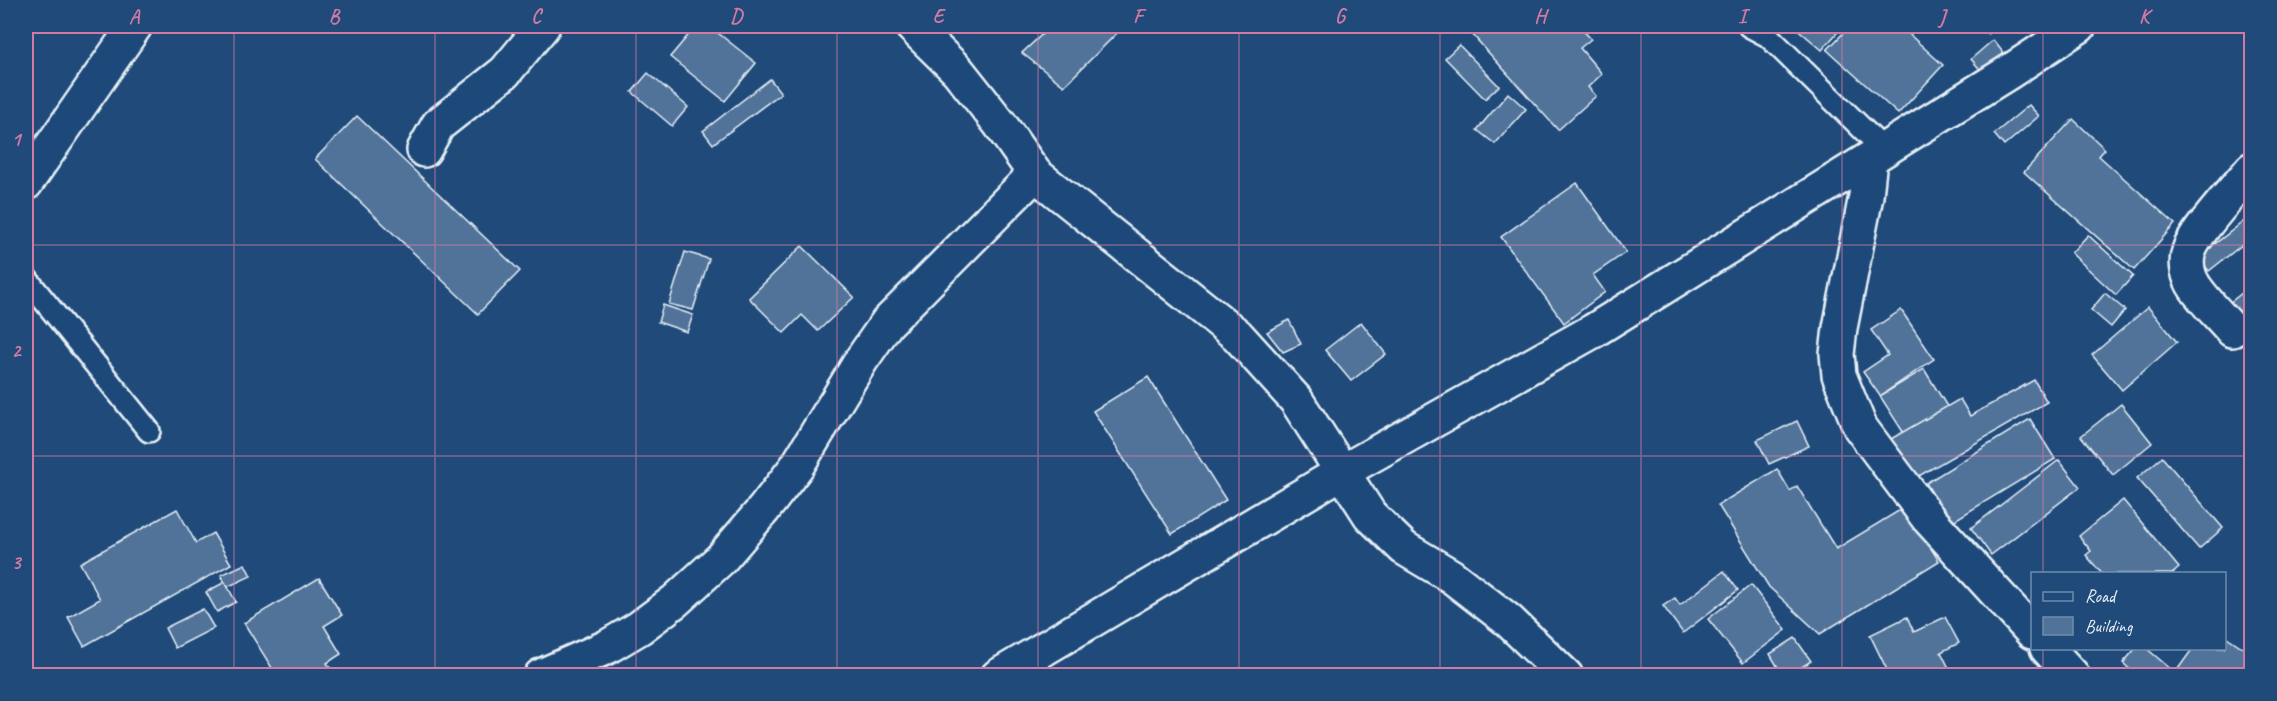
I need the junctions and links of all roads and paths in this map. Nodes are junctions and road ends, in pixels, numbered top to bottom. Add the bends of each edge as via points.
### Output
1 (135, 26) edge
2 (543, 26) edge
3 (912, 26) edge
4 (1749, 26) edge
5 (2079, 26) edge
6 (424, 150) dead end
7 (1876, 154) junction
8 (2252, 169) edge
9 (1035, 174) junction
10 (26, 183) edge
11 (26, 278) edge
12 (2232, 330) dead end
13 (149, 430) dead end
14 (1342, 472) junction
15 (2031, 631) edge
16 (2050, 650) edge
17 (541, 675) edge
18 (998, 675) edge
19 (1566, 675) edge
20 (2072, 675) edge

1 - 10 street
2 - 6 street via 505,72 438,125
3 - 9 street via 958,71
4 - 7 lane via 1768,36
5 - 7 street
7 - 14 street via 1593,331
7 - 15 street via 1840,327 1839,375 1860,427 1928,518
8 - 12 street via 2189,249 2187,262 2194,286
9 - 14 street via 1237,335 1296,400
9 - 17 street via 887,323 797,466 721,559 639,628 607,647
11 - 13 lane
14 - 18 street
14 - 19 street via 1370,515 1404,548 1451,576 1508,620
16 - 20 street

